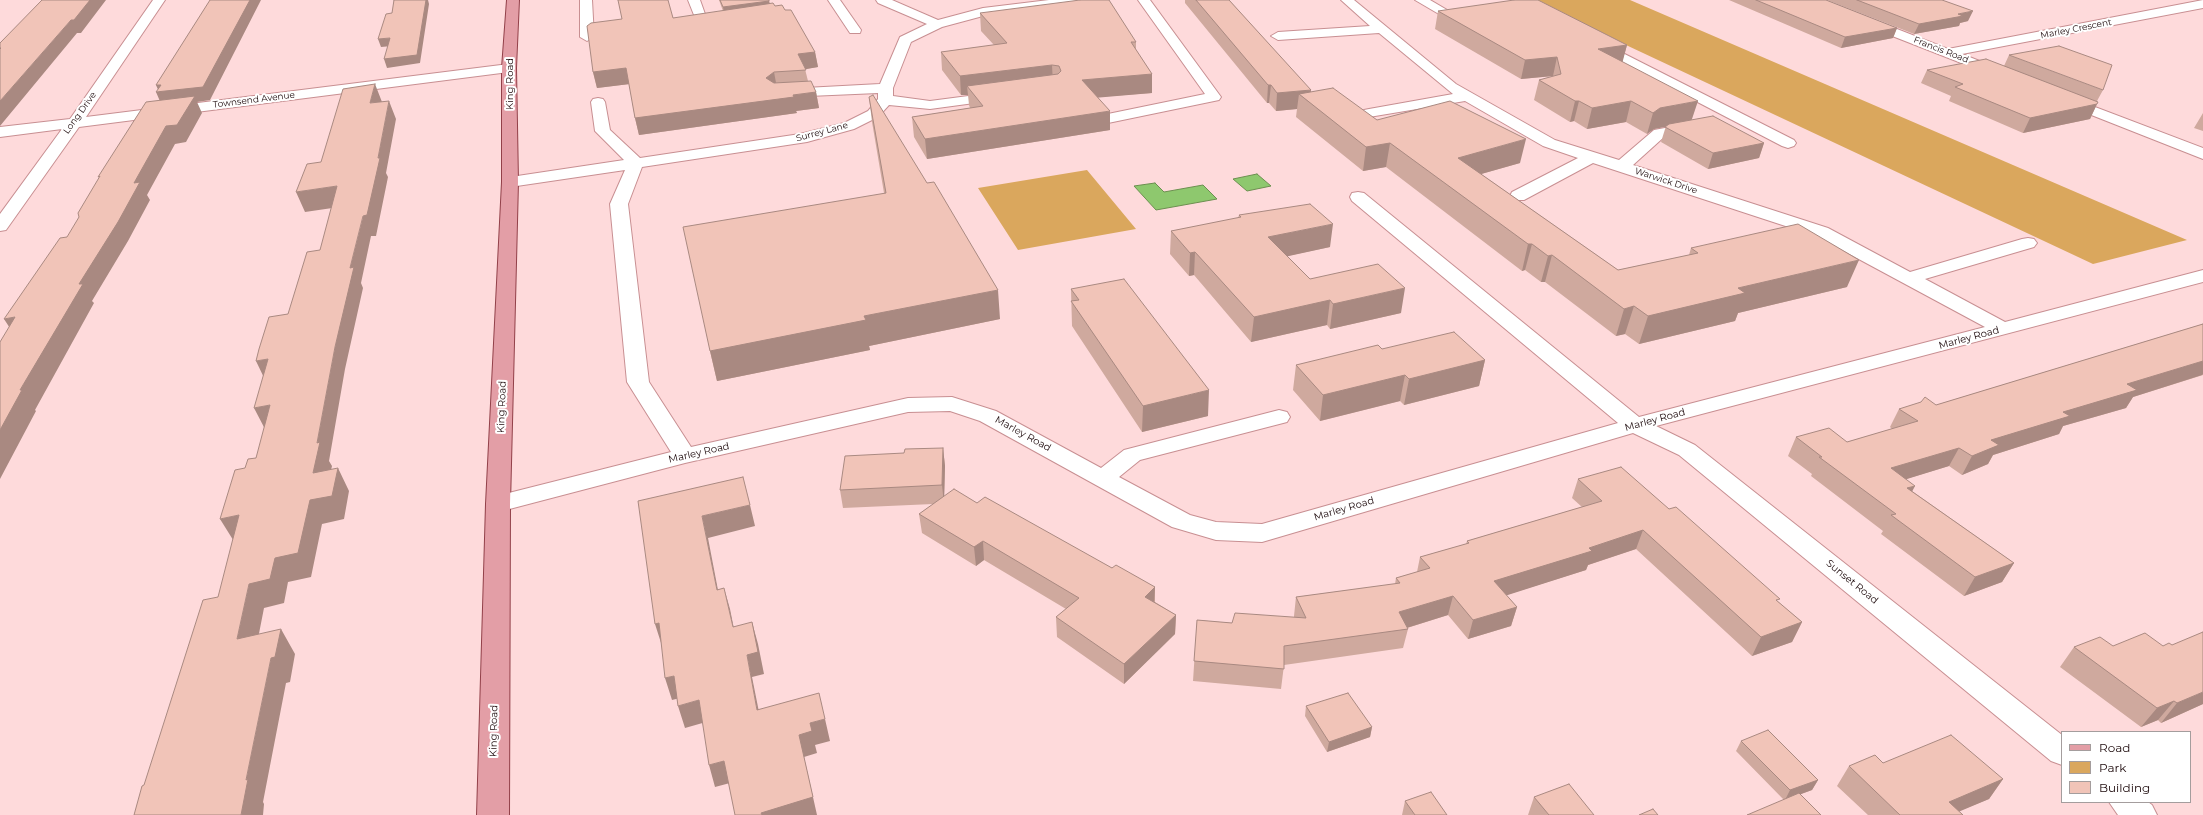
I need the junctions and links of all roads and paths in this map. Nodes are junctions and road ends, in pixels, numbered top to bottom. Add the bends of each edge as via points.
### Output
1 (159, 0) edge
2 (513, 0) edge
3 (586, 0) edge
4 (694, 0) edge
5 (834, 0) edge
6 (882, 0) edge
7 (1079, 0) edge
8 (1144, 0) edge
9 (1347, 0) edge
10 (1421, 0) edge
11 (1812, 0) edge
12 (2203, 4) edge
13 (1448, 14) edge
14 (738, 17) edge
15 (937, 24) junction
16 (1382, 29) junction
17 (855, 30) dead end
18 (1278, 36) dead end
19 (587, 37) edge
20 (1583, 37) edge
21 (1948, 53) junction
22 (509, 68) junction
23 (2007, 76) edge
24 (777, 93) edge
25 (885, 94) junction
26 (1014, 94) edge
27 (2050, 94) edge
28 (1467, 96) junction
29 (598, 102) dead end
30 (1369, 113) edge
31 (1108, 118) edge
32 (1743, 119) junction
33 (75, 122) junction
34 (1720, 123) edge
35 (1704, 126) edge
36 (0, 132) edge
37 (1788, 143) dead end
38 (2203, 154) edge
39 (1592, 157) junction
40 (636, 163) junction
41 (1621, 167) junction
42 (510, 182) junction
43 (1518, 196) dead end
44 (1358, 197) dead end
45 (0, 226) edge
46 (2028, 243) dead end
47 (2203, 276) edge
48 (1909, 278) junction
49 (2004, 329) junction
50 (1279, 417) dead end
51 (1635, 425) junction
52 (685, 456) junction
53 (1103, 478) junction
54 (498, 504) junction
55 (2061, 751) edge
56 (2126, 803) edge
57 (493, 815) edge
58 (2141, 815) edge

1 - 33 street, Long Drive
2 - 22 main road, King Road
3 - 19 street
4 - 14 street via 700,17
5 - 17 street
6 - 15 street
7 - 15 street, Surrey Lane via 983,12
8 - 31 street via 1214,97
9 - 16 street, Warwick Drive
10 - 13 street
11 - 21 street, Francis Road
12 - 21 street, Marley Crescent
15 - 25 street, Surrey Lane via 905,40
16 - 18 street
16 - 28 street, Warwick Drive via 1451,87
20 - 32 street
21 - 23 street, Francis Road
22 - 33 street, Townsend Avenue
22 - 42 main road, King Road
24 - 25 street
25 - 26 street via 930,105
25 - 40 street, Surrey Lane via 873,114 849,126 801,139
27 - 38 street
28 - 30 street
28 - 39 street, Warwick Drive via 1549,143
29 - 40 street via 603,131
32 - 34 street
32 - 37 street
33 - 36 street, Townsend Avenue
33 - 45 street, Long Drive
35 - 41 street via 1659,133
39 - 41 street, Warwick Drive
39 - 43 street
40 - 42 street, Surrey Lane
40 - 52 street via 619,204 638,382
41 - 48 street, Warwick Drive via 1822,232
42 - 54 main road, King Road
44 - 51 street, Sunset Road
46 - 48 street
47 - 49 street, Marley Road
48 - 49 street, Warwick Drive
49 - 51 street, Marley Road
50 - 53 street via 1132,455
51 - 53 street, Marley Road via 1262,533 1216,532 1181,521
51 - 55 street, Sunset Road via 1687,450
52 - 53 street, Marley Road via 908,405 952,404 988,416
52 - 54 street, Marley Road
54 - 57 main road, King Road
56 - 58 street

